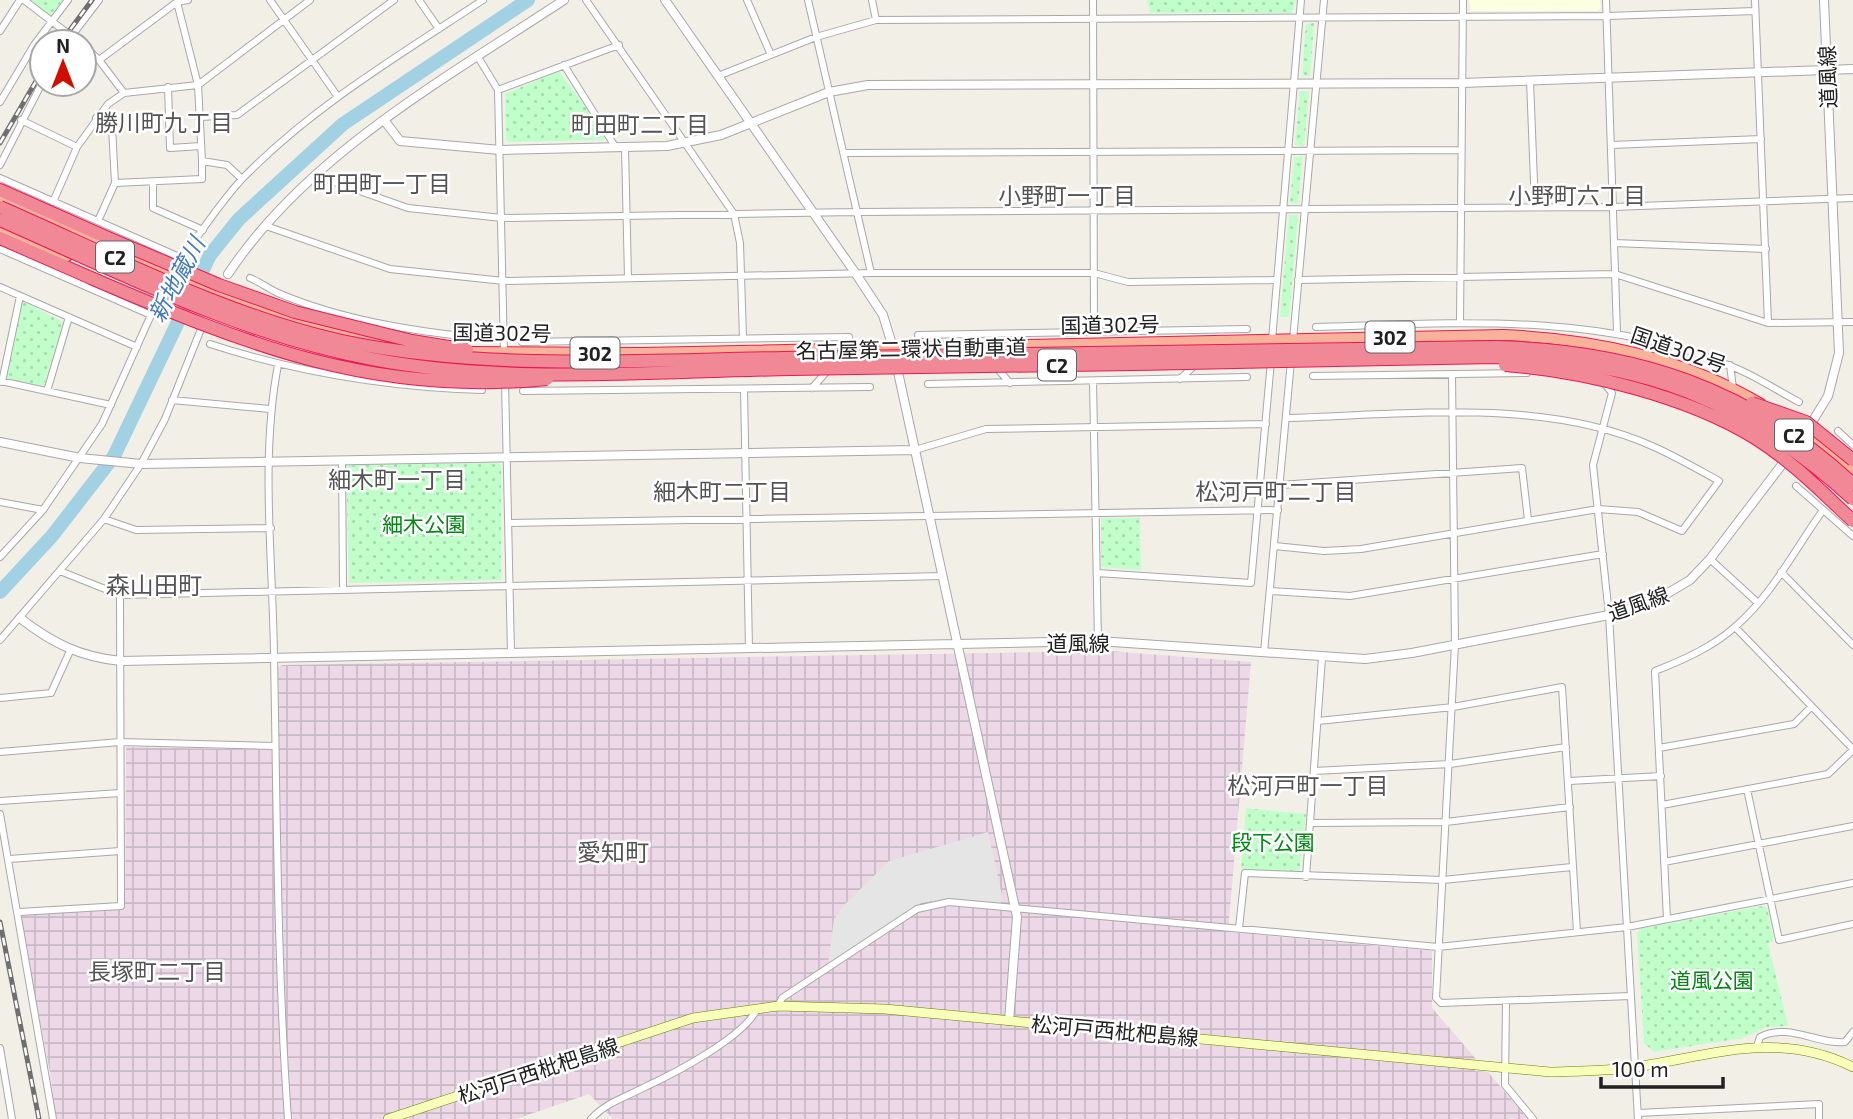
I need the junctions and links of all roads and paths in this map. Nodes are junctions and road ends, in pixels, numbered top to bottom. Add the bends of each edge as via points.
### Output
1 (22, 0) edge
2 (68, 0) edge
3 (99, 0) edge
4 (188, 0) edge
5 (270, 0) edge
6 (310, 0) edge
7 (394, 0) edge
8 (419, 0) edge
9 (483, 0) edge
10 (564, 0) edge
11 (586, 0) edge
12 (665, 0) edge
13 (747, 0) edge
14 (808, 0) edge
15 (872, 0) edge
16 (1093, 0) edge
17 (1301, 0) edge
18 (1324, 0) edge
19 (1463, 0) edge
20 (1606, 0) edge
21 (1755, 0) edge
22 (1824, 0) edge
23 (177, 2) junction
24 (1755, 11) junction
25 (1607, 16) junction
26 (1463, 17) junction
27 (1322, 18) junction
28 (1093, 19) junction
29 (1299, 19) junction
30 (284, 20) junction
31 (876, 20) junction
32 (52, 21) junction
33 (59, 28) edge
34 (77, 28) edge
35 (439, 29) junction
36 (0, 32) edge
37 (816, 37) junction
38 (619, 45) junction
39 (771, 55) junction
40 (478, 57) junction
41 (99, 60) joint
42 (311, 60) junction
43 (564, 65) junction
44 (1827, 69) junction
45 (1853, 69) edge
46 (1758, 71) junction
47 (718, 76) junction
48 (1610, 78) junction
49 (1530, 81) junction
50 (1462, 83) junction
51 (1094, 84) junction
52 (1293, 84) junction
53 (1317, 84) junction
54 (198, 85) junction
55 (168, 87) junction
56 (498, 90) junction
57 (829, 92) junction
58 (124, 93) junction
59 (338, 97) junction
60 (33, 98) edge
61 (0, 102) edge
62 (200, 117) junction
63 (96, 118) junction
64 (21, 120) junction
65 (384, 120) junction
66 (750, 122) junction
67 (1761, 139) junction
68 (686, 144) junction
69 (1612, 145) junction
70 (201, 146) junction
71 (77, 147) junction
72 (620, 147) junction
73 (500, 150) junction
74 (1461, 150) junction
75 (1288, 151) junction
76 (1310, 151) junction
77 (844, 153) junction
78 (1094, 153) junction
79 (202, 161) junction
80 (0, 165) edge
81 (317, 176) junction
82 (0, 178) edge
83 (242, 179) junction
84 (115, 183) junction
85 (153, 183) junction
86 (0, 190) edge
87 (1832, 198) junction
88 (1853, 198) edge
89 (0, 200) edge
90 (1764, 201) junction
91 (53, 202) junction
92 (1535, 207) junction
93 (1613, 207) junction
94 (0, 208) edge
95 (1283, 208) junction
96 (1305, 208) junction
97 (1461, 208) junction
98 (1094, 211) junction
99 (856, 212) junction
100 (812, 213) junction
101 (734, 214) junction
102 (627, 216) junction
103 (502, 218) junction
104 (0, 220) edge
105 (98, 221) junction
106 (266, 226) junction
107 (0, 227) edge
108 (203, 230) junction
109 (130, 235) junction
110 (0, 238) edge
111 (1614, 243) junction
112 (0, 249) edge
113 (1766, 249) junction
114 (144, 263) junction
115 (871, 273) junction
116 (1094, 273) junction
117 (228, 274) joint
118 (856, 274) junction
119 (1615, 274) junction
120 (177, 276) junction
121 (742, 276) junction
122 (1460, 277) junction
123 (250, 278) dead end
124 (628, 278) junction
125 (1276, 280) junction
126 (1298, 280) junction
127 (504, 281) junction
128 (0, 287) edge
129 (215, 293) junction
130 (20, 296) junction
131 (345, 314) junction
132 (69, 317) junction
133 (1839, 322) junction
134 (1853, 322) edge
135 (303, 323) junction
136 (1460, 323) junction
137 (1768, 323) junction
138 (1316, 327) dead end
139 (411, 329) junction
140 (1247, 329) dead end
141 (1172, 330) junction
142 (1094, 332) junction
143 (1617, 333) junction
144 (959, 334) junction
145 (918, 335) dead end
146 (792, 337) junction
147 (480, 338) dead end
148 (743, 338) junction
149 (1381, 338) junction
150 (1293, 339) junction
151 (1272, 340) junction
152 (573, 341) junction
153 (1181, 341) junction
154 (1221, 341) junction
155 (522, 342) dead end
156 (849, 342) junction
157 (210, 344) dead end
158 (944, 346) junction
159 (976, 346) junction
160 (137, 347) junction
161 (419, 347) junction
162 (893, 347) junction
163 (436, 349) junction
164 (801, 349) junction
165 (504, 353) junction
166 (563, 353) junction
167 (602, 353) junction
168 (1363, 359) junction
169 (278, 365) junction
170 (1730, 365) junction
171 (627, 366) junction
172 (1452, 373) junction
173 (1411, 374) junction
174 (332, 376) junction
175 (1313, 376) dead end
176 (1247, 377) dead end
177 (1180, 379) junction
178 (1093, 381) junction
179 (1, 382) edge
180 (1010, 383) junction
181 (929, 384) dead end
182 (410, 387) junction
183 (870, 387) dead end
184 (812, 388) junction
185 (744, 389) junction
186 (482, 390) dead end
187 (47, 391) junction
188 (523, 391) dead end
189 (621, 391) junction
190 (1730, 392) junction
191 (172, 400) junction
192 (1799, 402) dead end
193 (111, 405) junction
194 (270, 409) junction
195 (1452, 414) junction
196 (1286, 418) junction
197 (1266, 424) junction
198 (1094, 428) junction
199 (1601, 429) junction
200 (1838, 431) dead end
201 (1806, 433) junction
202 (0, 442) edge
203 (1853, 445) edge
204 (915, 450) junction
205 (745, 452) junction
206 (507, 456) junction
207 (84, 458) junction
208 (342, 460) junction
209 (271, 462) junction
210 (141, 464) junction
211 (1852, 466) edge
212 (1454, 473) junction
213 (1853, 484) edge
214 (1280, 485) junction
215 (1796, 486) dead end
216 (1853, 499) edge
217 (0, 502) edge
218 (1598, 509) junction
219 (43, 510) junction
220 (1258, 510) junction
221 (1278, 510) junction
222 (1853, 510) edge
223 (1096, 512) junction
224 (1821, 513) dead end
225 (930, 515) junction
226 (104, 519) junction
227 (746, 519) junction
228 (1528, 520) junction
229 (508, 523) junction
230 (1850, 525) edge
231 (271, 528) junction
232 (1454, 533) junction
233 (1853, 536) edge
234 (1275, 546) junction
235 (1603, 554) junction
236 (0, 557) edge
237 (1710, 559) junction
238 (60, 571) junction
239 (1781, 572) junction
240 (1097, 573) junction
241 (943, 576) junction
242 (747, 579) junction
243 (1455, 581) junction
244 (510, 585) junction
245 (343, 589) junction
246 (273, 590) junction
247 (1271, 591) junction
248 (120, 595) junction
249 (1758, 603) junction
250 (1609, 615) junction
251 (20, 618) junction
252 (1735, 627) junction
253 (0, 640) edge
254 (1098, 641) junction
255 (1455, 644) junction
256 (959, 645) junction
257 (1853, 645) edge
258 (749, 649) junction
259 (70, 651) junction
260 (1264, 652) junction
261 (511, 653) junction
262 (1322, 658) junction
263 (275, 659) junction
264 (121, 662) junction
265 (0, 698) edge
266 (1453, 707) junction
267 (1811, 707) junction
268 (1318, 721) junction
269 (120, 742) junction
270 (274, 746) junction
271 (1566, 747) junction
272 (1660, 748) junction
273 (1853, 750) edge
274 (0, 752) edge
275 (1450, 764) junction
276 (1314, 771) junction
277 (1661, 776) junction
278 (1619, 779) junction
279 (1569, 781) junction
280 (1747, 789) junction
281 (120, 793) junction
282 (0, 801) edge
283 (1662, 805) junction
284 (1570, 807) junction
285 (0, 814) edge
286 (1310, 822) junction
287 (1446, 822) junction
288 (1853, 826) edge
289 (1758, 844) junction
290 (120, 851) junction
291 (9, 859) junction
292 (1664, 862) junction
293 (1572, 867) junction
294 (1306, 877) junction
295 (1443, 880) junction
296 (1853, 883) edge
297 (1770, 899) junction
298 (1015, 907) junction
299 (19, 912) junction
300 (1667, 919) junction
301 (1853, 924) edge
302 (1627, 927) junction
303 (1239, 928) junction
304 (1577, 932) junction
305 (1438, 947) junction
306 (1631, 996) junction
307 (1506, 1000) junction
308 (778, 1006) junction
309 (757, 1009) junction
310 (1009, 1021) junction
311 (1853, 1032) edge
312 (1757, 1046) junction
313 (0, 1048) edge
314 (1505, 1067) junction
315 (1634, 1067) junction
316 (1853, 1067) edge
317 (3, 1087) edge
318 (1638, 1116) edge
319 (12, 1119) edge
320 (53, 1119) edge
321 (288, 1119) edge
322 (388, 1119) edge
323 (591, 1119) edge
324 (1533, 1119) edge
325 (1819, 1119) edge

1 - 32 street
1 - 36 street
2 - 32 street
3 - 34 street
4 - 23 street
5 - 30 street
6 - 30 street
7 - 42 street
8 - 35 street
9 - 35 street
10 - 40 street
11 - 38 street
12 - 47 street
13 - 39 street
14 - 37 street
15 - 31 street
16 - 28 street
17 - 29 street
18 - 27 street
19 - 26 street
20 - 25 street
21 - 24 street
22 - 44 street, 道風線
23 - 41 street
23 - 54 street
24 - 25 street
24 - 46 street
25 - 26 street
25 - 48 street
26 - 27 street
26 - 50 street
27 - 29 street
27 - 53 street
28 - 29 street
28 - 31 street
28 - 51 street
29 - 52 street
30 - 42 street
30 - 54 street
31 - 37 street
32 - 33 street
32 - 61 street
35 - 59 street
37 - 39 street
37 - 57 street
38 - 43 street
38 - 68 street
39 - 47 street
40 - 56 street
40 - 65 street
41 - 58 street
42 - 59 street
42 - 62 street via 237,115
43 - 56 street
43 - 72 street
44 - 45 street
44 - 46 street
44 - 87 street, 道風線
46 - 48 street
46 - 67 street
47 - 66 street
48 - 49 street
48 - 69 street
49 - 50 street
49 - 92 street
50 - 53 street
50 - 74 street
51 - 52 street
51 - 57 street via 868,85
51 - 78 street
52 - 53 street
52 - 75 street
53 - 76 street
54 - 55 street
54 - 62 street
55 - 58 street
55 - 70 street via 170,148
56 - 73 street
57 - 66 street
57 - 77 street
58 - 63 street
59 - 83 street
60 - 64 street
62 - 70 street
63 - 71 street
63 - 84 street via 112,127
64 - 71 street
64 - 80 street
65 - 73 street via 400,141
65 - 81 street
66 - 68 street
66 - 100 street
67 - 69 street
67 - 90 street
68 - 72 street
68 - 101 street
69 - 93 street
70 - 79 street
71 - 91 street
72 - 73 street
72 - 102 street
73 - 103 street
74 - 76 street
74 - 97 street
75 - 76 street
75 - 78 street
75 - 95 street
76 - 96 street
77 - 78 street
77 - 99 street
78 - 98 street
79 - 83 street via 227,164
79 - 85 street via 202,179
81 - 103 street via 408,208
81 - 106 street
82 - 91 street
83 - 108 street
84 - 85 street
84 - 105 street
85 - 108 street via 153,208
86 - 171 highway, bridge via 260,301 412,341
87 - 88 street
87 - 90 street
87 - 133 street, 道風線
89 - 114 highway, 国道302号 / 302
90 - 93 street
90 - 113 street
91 - 105 street
92 - 93 street
92 - 97 street
93 - 111 street
94 - 171 highway, 名古屋第二環状自動車道 / C2, bridge via 230,306 338,340 452,357
95 - 96 street
95 - 98 street
95 - 125 street
96 - 97 street
96 - 126 street
97 - 122 street
98 - 99 street
98 - 116 street
99 - 100 street
99 - 115 street
100 - 101 street
100 - 118 street
101 - 102 street
101 - 121 street
102 - 103 street
102 - 124 street
103 - 127 street
104 - 171 highway, 名古屋第二環状自動車道 / C2, bridge via 229,319 337,352 456,371
105 - 109 street
106 - 117 street
106 - 127 street via 390,270
107 - 120 highway, 国道302号 / 302 via 109,275
108 - 109 street via 181,256
109 - 114 street
110 - 171 highway, bridge via 230,337 290,356 371,373 450,384 500,384
111 - 113 street
111 - 119 street
112 - 160 street via 151,315
113 - 137 street
114 - 120 highway, 国道302号 / 302
115 - 116 street
115 - 118 street
116 - 125 street via 1128,282
116 - 142 street
117 - 129 street
118 - 121 street
118 - 162 street via 883,316
119 - 122 street
119 - 137 street
119 - 143 street
120 - 129 highway, 国道302号 / 302
121 - 124 street
121 - 148 street
122 - 126 street
122 - 136 street
123 - 131 street via 276,292
124 - 127 street
125 - 151 street
126 - 150 street
127 - 165 street
128 - 130 street
129 - 135 highway, 国道302号 / 302
129 - 191 street
130 - 132 street
130 - 179 street
131 - 135 street via 333,321
131 - 139 street
132 - 160 street
132 - 187 street
133 - 134 street
133 - 137 street
133 - 201 street, 道風線 via 1838,367 1828,396
135 - 161 highway, 国道302号 / 302
135 - 174 street
136 - 138 street
136 - 143 street
139 - 147 street
139 - 161 street
140 - 141 street
141 - 142 street
141 - 153 street
142 - 144 street
143 - 170 street
144 - 145 street
144 - 158 street
146 - 148 street
146 - 156 street
146 - 164 street
148 - 152 street
149 - 150 highway, 国道302号 / 302
149 - 173 street
149 - 190 highway, 国道302号 / 302 via 1503,335 1574,340 1657,358
150 - 151 highway, 国道302号 / 302
150 - 196 street
151 - 154 highway, 国道302号 / 302
151 - 197 street
152 - 155 street
152 - 166 street
153 - 154 highway, 国道302号 / 302
153 - 159 highway, 国道302号 / 302
154 - 177 street
156 - 162 highway, 国道302号 / 302
156 - 164 highway, 国道302号 / 302
156 - 184 street
157 - 169 street
158 - 159 highway, 国道302号 / 302
158 - 162 highway, 国道302号 / 302
159 - 180 street
160 - 193 street
161 - 163 highway, 国道302号 / 302
162 - 204 street
163 - 165 highway, 国道302号 / 302
163 - 182 street
164 - 167 highway, 国道302号 / 302
165 - 166 highway, 国道302号 / 302
165 - 206 street
166 - 167 highway, 国道302号 / 302
167 - 189 street
168 - 171 highway, 名古屋第二環状自動車道 / C2, bridge
168 - 216 highway, 名古屋第二環状自動車道 / C2, bridge via 1545,358 1649,378 1723,406 1764,428
168 - 230 highway, bridge via 1531,367 1617,383 1704,413 1754,437 1814,484
169 - 174 street
169 - 194 street
170 - 190 street
170 - 192 street
171 - 190 highway, 名古屋第二環状自動車道 / C2, bridge via 1364,348 1546,348 1625,360
172 - 173 street
172 - 195 street
172 - 199 street via 1550,374 1604,383 1612,393
173 - 175 street
174 - 182 street
176 - 177 street
177 - 178 street
178 - 180 street
178 - 198 street
179 - 187 street
180 - 181 street
182 - 186 street
183 - 184 street
184 - 185 street
185 - 189 street
185 - 205 street
187 - 193 street
188 - 189 street
190 - 201 highway, 国道302号 / 302
190 - 211 highway, bridge via 1806,422
190 - 213 highway, 名古屋第二環状自動車道 / C2, bridge via 1801,440
191 - 194 street
191 - 210 street
193 - 207 street
194 - 209 street
195 - 196 street
195 - 199 street via 1526,416
195 - 212 street
196 - 214 street
197 - 198 street
197 - 220 street
198 - 204 street via 986,429
198 - 223 street
199 - 218 street via 1593,464
199 - 218 street via 1651,445 1719,481 1682,531 1638,512
200 - 203 street
201 - 211 highway, 国道302号 / 302
201 - 237 street, 道風線
202 - 207 street
204 - 205 street
204 - 225 street
205 - 206 street
205 - 227 street
206 - 208 street
206 - 229 street
207 - 210 street
207 - 219 street
208 - 209 street
208 - 245 street
209 - 210 street
209 - 231 street
210 - 226 street
212 - 214 street
212 - 228 street via 1522,468
212 - 232 street
214 - 221 street
215 - 230 street
217 - 219 street
218 - 228 street
218 - 235 street
219 - 236 street
220 - 221 street
220 - 223 street
220 - 240 street via 1251,583
221 - 234 street
222 - 230 street
223 - 225 street
223 - 240 street
224 - 239 street
225 - 227 street
225 - 241 street
226 - 231 street via 136,530
226 - 238 street
227 - 229 street
227 - 242 street
228 - 232 street
229 - 244 street
230 - 233 street
231 - 246 street
232 - 234 street via 1341,551
232 - 243 street
234 - 247 street
235 - 243 street
235 - 250 street
237 - 249 street
237 - 250 street, 道風線 via 1653,603
238 - 248 street
238 - 251 street
239 - 249 street
239 - 257 street
240 - 254 street
241 - 242 street
241 - 256 street
242 - 244 street
242 - 258 street
243 - 247 street via 1350,596
243 - 255 street
244 - 245 street
244 - 261 street
245 - 246 street
246 - 248 street
246 - 263 street
247 - 260 street
248 - 264 street
249 - 252 street
250 - 255 street, 道風線
250 - 278 street
251 - 253 street
251 - 259 street
252 - 267 street
252 - 272 street via 1655,671
254 - 256 street, 道風線
254 - 260 street, 道風線
255 - 262 street, 道風線 via 1365,659
255 - 266 street
256 - 258 street, 道風線
256 - 298 street
258 - 261 street, 道風線
259 - 264 street, 道風線
259 - 265 street via 51,693
260 - 262 street, 道風線
261 - 263 street, 道風線
262 - 268 street
263 - 264 street, 道風線
263 - 270 street
264 - 269 street
266 - 268 street
266 - 271 street via 1562,687
266 - 275 street
267 - 272 street via 1794,724
267 - 273 street
268 - 276 street
269 - 270 street
269 - 274 street
269 - 281 street
270 - 321 street via 277,949
271 - 275 street
271 - 279 street
272 - 277 street
273 - 280 street via 1828,774
275 - 276 street
275 - 287 street
276 - 286 street
277 - 278 street
277 - 283 street
278 - 279 street
278 - 302 street
279 - 284 street
280 - 283 street
280 - 289 street
281 - 282 street
281 - 290 street
283 - 292 street
284 - 287 street
284 - 293 street
285 - 291 street
286 - 287 street
286 - 294 street
287 - 295 street
288 - 289 street
289 - 292 street
289 - 297 street
290 - 291 street
290 - 299 street via 121,906
291 - 299 street
292 - 300 street
293 - 295 street
293 - 304 street
294 - 295 street
294 - 303 street via 1245,873
295 - 305 street
296 - 297 street
297 - 300 street
297 - 301 street via 1779,940
298 - 303 street
298 - 308 street via 948,902 917,909 782,998
298 - 310 street
299 - 320 street
300 - 302 street
302 - 304 street
302 - 306 street
303 - 305 street
304 - 305 street
305 - 307 street via 1436,998 1441,1003
306 - 307 street
306 - 315 street
307 - 314 street
308 - 309 main road, 松河戸西枇杷島線
308 - 310 main road, 松河戸西枇杷島線 via 885,1009
309 - 322 main road, 松河戸西枇杷島線 via 692,1018
309 - 323 street via 752,1019 727,1038 666,1077 599,1109
310 - 314 main road, 松河戸西枇杷島線
311 - 312 street via 1845,1042 1837,1043 1773,1032 1760,1037
312 - 315 main road, 松河戸西枇杷島線
312 - 316 main road, 松河戸西枇杷島線 via 1804,1049
313 - 317 street
314 - 315 main road, 松河戸西枇杷島線 via 1550,1072
314 - 324 street via 1505,1085
315 - 318 street
317 - 319 street
318 - 325 street via 1819,1104

